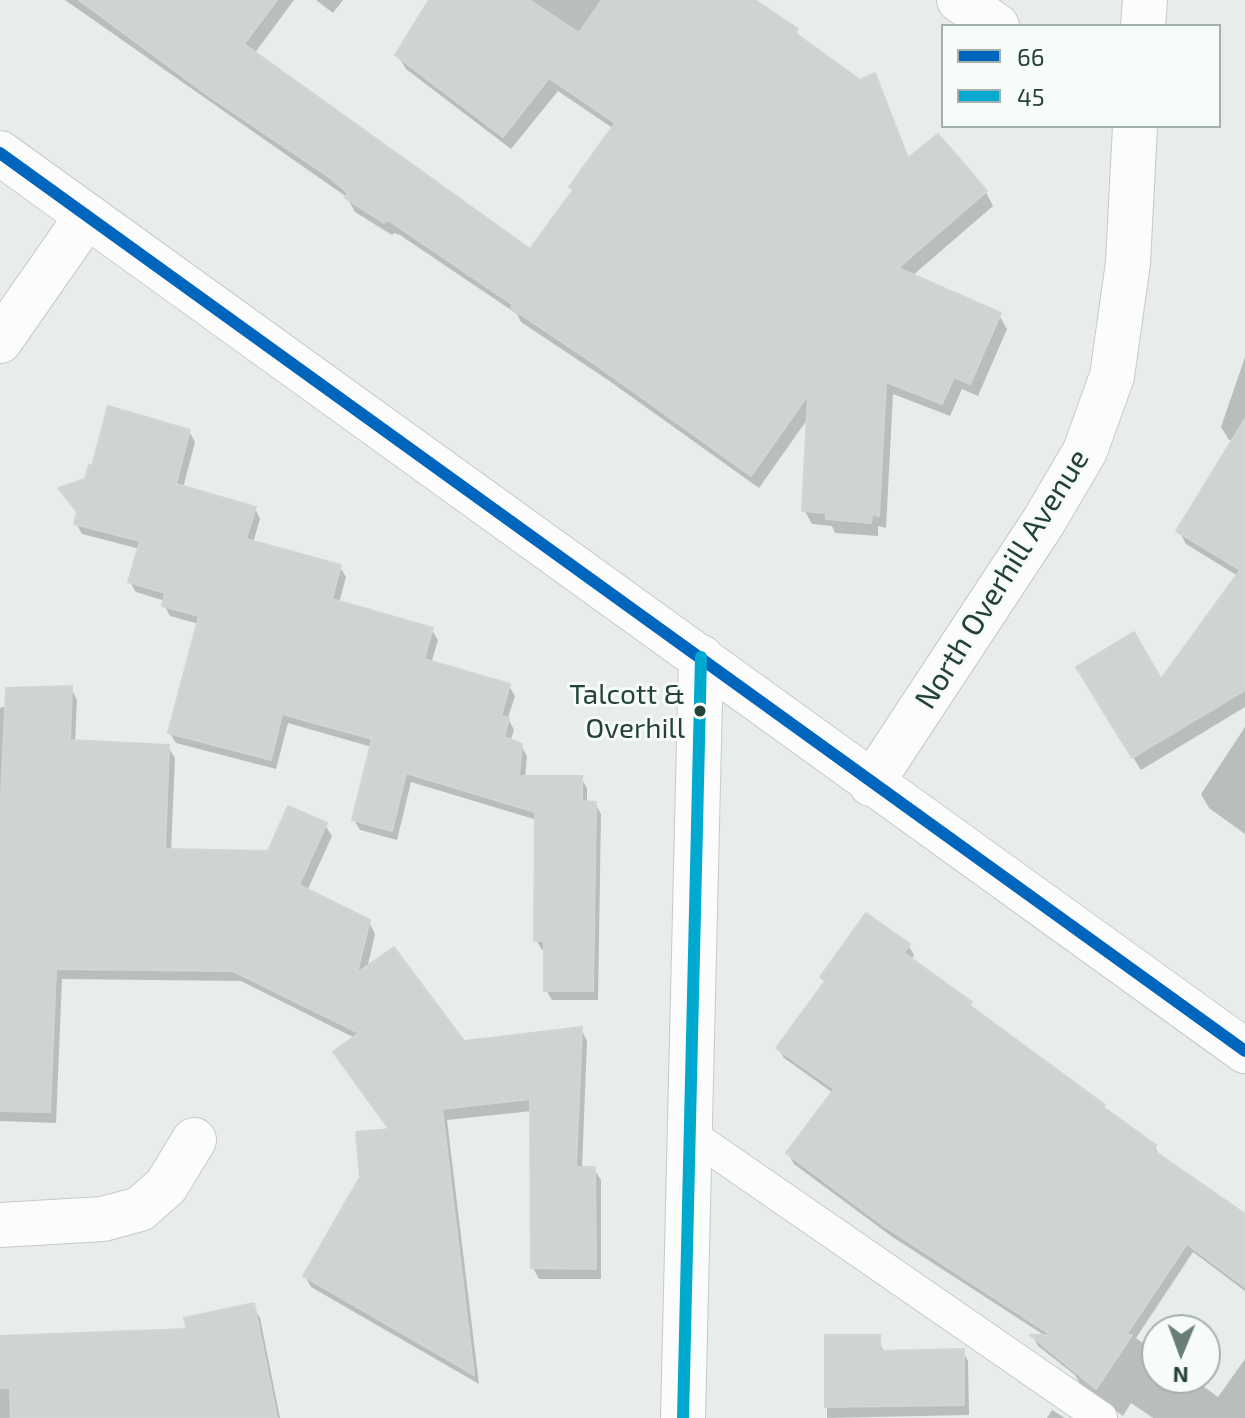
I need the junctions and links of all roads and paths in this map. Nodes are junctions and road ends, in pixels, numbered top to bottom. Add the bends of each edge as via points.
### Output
1 (959, 0) edge
2 (1145, 0) edge
3 (994, 24) edge
4 (1143, 24) edge
5 (1135, 128) edge
6 (0, 153) edge
7 (87, 216) junction
8 (0, 341) edge
9 (701, 657) junction
10 (871, 784) junction
11 (1245, 1051) edge
12 (690, 1134) junction
13 (194, 1140) dead end
14 (0, 1225) edge
15 (683, 1418) edge
16 (1101, 1418) edge

1 - 3 street
2 - 4 street
5 - 10 street, North Overhill Avenue via 1128,263 1112,376 1085,451
6 - 7 street
7 - 8 street
7 - 9 street
9 - 10 street
9 - 12 street
10 - 11 street
12 - 15 street
12 - 16 lane
13 - 14 street via 166,1186 140,1209 103,1219

